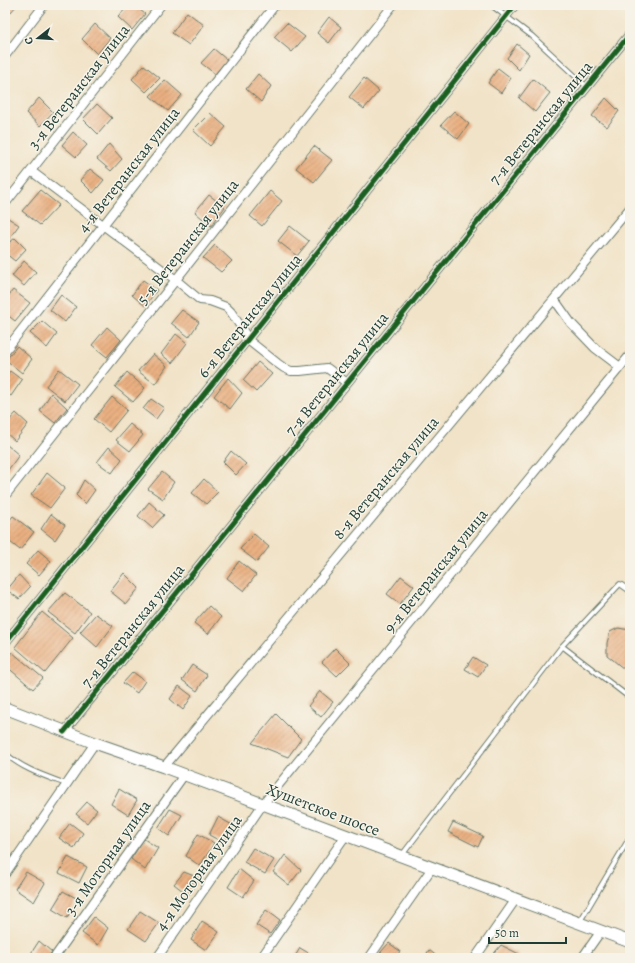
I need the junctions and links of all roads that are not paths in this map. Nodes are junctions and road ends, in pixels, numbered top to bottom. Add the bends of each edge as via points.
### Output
1 (44, 5) edge
2 (161, 5) edge
3 (275, 5) edge
4 (393, 5) edge
5 (491, 5) edge
6 (515, 5) edge
7 (506, 17) junction
8 (630, 34) edge
9 (5, 56) edge
10 (587, 87) junction
11 (31, 171) junction
12 (5, 204) edge
13 (630, 208) edge
14 (103, 225) junction
15 (176, 280) junction
16 (554, 299) junction
17 (248, 340) junction
18 (5, 351) edge
19 (630, 355) edge
20 (620, 367) junction
21 (347, 383) junction
22 (5, 496) edge
23 (630, 591) edge
24 (5, 643) edge
25 (562, 646) junction
26 (630, 698) edge
27 (5, 708) edge
28 (64, 732) junction
29 (94, 743) junction
30 (5, 753) edge
31 (164, 767) junction
32 (184, 775) junction
33 (66, 784) junction
34 (263, 804) junction
35 (346, 835) junction
36 (630, 837) edge
37 (401, 856) junction
38 (432, 868) junction
39 (5, 874) edge
40 (516, 899) junction
41 (579, 923) junction
42 (601, 931) junction
43 (630, 942) edge
44 (54, 958) edge
45 (157, 958) edge
46 (261, 958) edge
47 (369, 958) edge
48 (475, 958) edge
49 (582, 958) edge

1 - 9 street
2 - 11 street, 3-я Ветеранская улица
3 - 14 street, 4-я Ветеранская улица
4 - 15 street, 5-я Ветеранская улица
5 - 7 lane
6 - 7 street, 6-я Ветеранская улица
7 - 10 lane via 532,36
7 - 17 street, 6-я Ветеранская улица
8 - 10 street, 7-я Ветеранская улица
10 - 21 street, 7-я Ветеранская улица
11 - 12 street, 3-я Ветеранская улица
11 - 14 street
13 - 16 street, 8-я Ветеранская улица
14 - 15 street
14 - 18 street, 4-я Ветеранская улица
15 - 17 street via 200,300 210,301 231,312
15 - 22 street, 5-я Ветеранская улица
16 - 20 street via 571,323
16 - 31 street, 8-я Ветеранская улица
17 - 21 street via 284,368 300,371 327,368
17 - 24 street, 6-я Ветеранская улица
19 - 20 street, 9-я Ветеранская улица
20 - 34 street, 9-я Ветеранская улица
21 - 28 street, 7-я Ветеранская улица
23 - 25 lane via 620,584
25 - 26 lane
25 - 37 lane
27 - 28 main road, Хушетское шоссе
28 - 29 main road, Хушетское шоссе
29 - 31 main road, Хушетское шоссе
29 - 33 street
30 - 33 lane via 23,766
31 - 32 main road, Хушетское шоссе
32 - 34 main road, Хушетское шоссе
32 - 44 street, 3-я Моторная улица
33 - 39 street
34 - 35 main road, Хушетское шоссе
34 - 45 street, 4-я Моторная улица
35 - 37 main road, Хушетское шоссе
35 - 46 street
36 - 41 lane
37 - 38 main road, Хушетское шоссе
38 - 40 main road, Хушетское шоссе
38 - 47 street
40 - 41 main road, Хушетское шоссе
40 - 48 street
41 - 42 main road, Хушетское шоссе
42 - 43 main road, Хушетское шоссе
42 - 49 street

